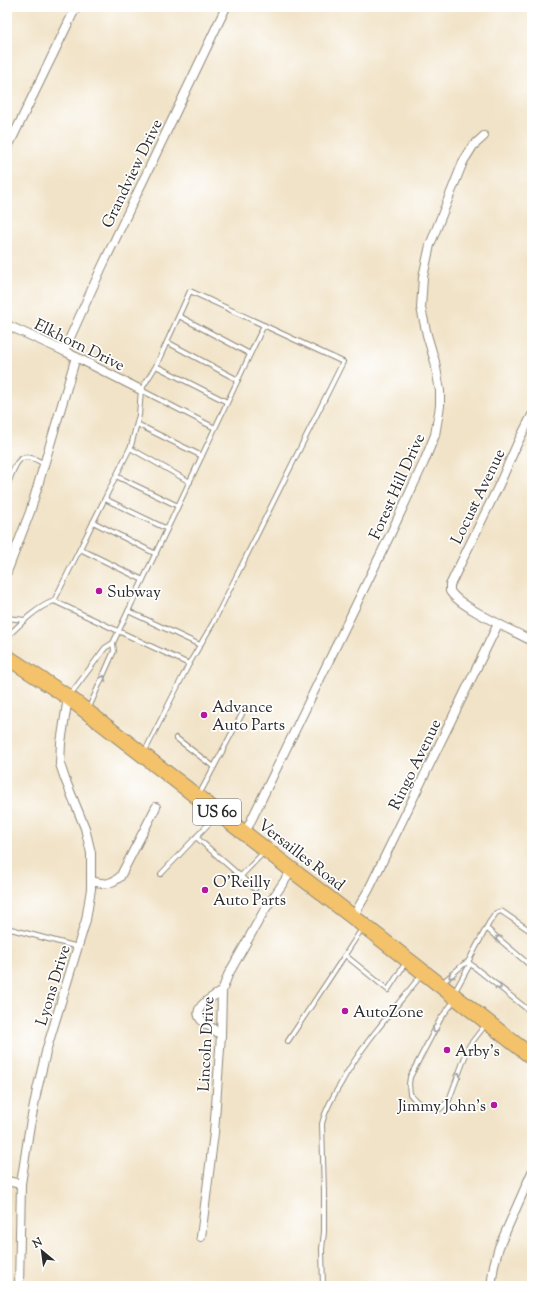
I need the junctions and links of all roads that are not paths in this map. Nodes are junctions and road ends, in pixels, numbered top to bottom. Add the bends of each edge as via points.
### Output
1 (76, 7) edge
2 (226, 7) edge
3 (484, 136) dead end
4 (7, 149) edge
5 (179, 316) junction
6 (7, 325) edge
7 (264, 325) junction
8 (167, 342) junction
9 (64, 351) junction
10 (250, 354) junction
11 (76, 357) junction
12 (156, 366) junction
13 (238, 380) junction
14 (141, 390) junction
15 (227, 402) junction
16 (532, 415) edge
17 (137, 424) junction
18 (215, 428) junction
19 (130, 448) junction
20 (202, 456) junction
21 (44, 464) junction
22 (116, 476) junction
23 (190, 482) junction
24 (7, 486) edge
25 (105, 499) junction
26 (178, 506) junction
27 (93, 522) junction
28 (167, 529) junction
29 (80, 549) junction
30 (156, 554) junction
31 (7, 571) edge
32 (143, 580) junction
33 (54, 601) junction
34 (128, 611) junction
35 (7, 618) edge
36 (25, 620) junction
37 (498, 624) junction
38 (119, 631) junction
39 (7, 637) edge
40 (532, 641) edge
41 (113, 643) junction
42 (200, 645) junction
43 (7, 657) edge
44 (189, 664) junction
45 (68, 697) junction
46 (88, 712) junction
47 (242, 714) dead end
48 (176, 738) dead end
49 (143, 755) junction
50 (214, 767) junction
51 (198, 797) junction
52 (156, 807) dead end
53 (219, 813) junction
54 (244, 833) junction
55 (196, 837) junction
56 (266, 850) junction
57 (292, 870) junction
58 (162, 874) dead end
59 (241, 876) junction
60 (91, 881) junction
61 (255, 889) dead end
62 (358, 921) junction
63 (7, 928) edge
64 (486, 928) junction
65 (532, 932) edge
66 (78, 947) junction
67 (345, 956) junction
68 (407, 960) junction
69 (468, 962) junction
70 (532, 967) edge
71 (423, 972) junction
72 (440, 985) junction
73 (222, 991) junction
74 (455, 997) junction
75 (532, 1013) edge
76 (487, 1022) junction
77 (220, 1035) junction
78 (288, 1041) dead end
79 (532, 1057) edge
80 (532, 1172) edge
81 (7, 1181) edge
82 (21, 1184) junction
83 (201, 1237) dead end
84 (19, 1286) edge
85 (323, 1286) edge
86 (491, 1286) edge

1 - 4 street
2 - 9 street, Grandview Drive
3 - 54 street, Forest Hill Drive via 473,146 463,162 430,245 423,277 421,308 440,391 433,442
5 - 7 lane via 190,291
5 - 8 lane
5 - 10 lane
6 - 9 street, Elkhorn Drive
7 - 10 lane
7 - 42 lane via 343,362
8 - 12 lane
8 - 13 lane
9 - 11 street, Elkhorn Drive
10 - 13 lane
11 - 14 street, Elkhorn Drive
11 - 21 street
12 - 14 lane
12 - 15 lane
13 - 15 lane
14 - 17 lane
14 - 18 lane
15 - 18 lane
16 - 37 street, Locust Avenue via 450,584 450,591 456,599
17 - 19 lane
17 - 20 lane
18 - 20 lane
19 - 22 lane
19 - 23 lane
20 - 23 lane
21 - 24 lane via 34,457 21,458
21 - 31 street via 30,512
22 - 25 lane
22 - 26 lane
23 - 26 lane
25 - 27 lane
25 - 28 lane
26 - 28 lane
27 - 29 lane
27 - 30 lane
28 - 30 lane
29 - 32 lane
29 - 33 lane
30 - 32 lane
32 - 34 lane
33 - 36 lane
33 - 38 lane
34 - 38 lane
34 - 42 lane
35 - 36 lane
36 - 39 lane
37 - 40 street
37 - 62 street, Ringo Avenue via 369,889
38 - 41 lane
38 - 44 lane
41 - 45 lane via 105,648
46 -> 41 lane via 114,651
42 - 44 lane
43 - 45 highway, Versailles Road / US 60
44 - 49 lane
45 - 46 highway, Versailles Road / US 60
45 - 60 street, Lyons Drive via 60,764 92,853
46 - 49 highway, Versailles Road / US 60
47 - 50 lane
48 - 50 lane
49 - 51 highway, Versailles Road / US 60
50 - 51 lane
51 - 53 highway, Versailles Road / US 60
52 - 60 street via 120,877 112,883
53 - 54 highway, Versailles Road / US 60
53 - 55 lane
54 - 56 highway, Versailles Road / US 60
55 - 58 lane
55 - 59 lane
56 - 57 highway, Versailles Road / US 60
56 - 59 lane
57 - 62 highway, Versailles Road / US 60
57 - 73 street, Lincoln Drive via 261,917 228,975
59 - 61 lane
60 - 66 street, Lyons Drive via 86,920
62 - 67 lane
62 - 68 highway, Versailles Road / US 60
63 - 66 lane
64 - 65 lane via 496,913 501,911
64 - 69 lane
70 -> 64 lane
66 - 82 street, Lyons Drive via 47,1048
67 - 68 lane via 388,990
67 - 78 lane
68 - 71 highway, Versailles Road / US 60
69 -> 72 lane
69 - 74 lane via 469,966
69 -> 75 lane
71 - 72 highway, Versailles Road / US 60
71 - 85 lane via 362,1048 324,1115
72 - 74 highway, Versailles Road / US 60
73 - 77 street, Lincoln Drive
73 - 77 street via 200,1006 198,1013 204,1024
74 - 76 highway, Versailles Road / US 60
74 -> 76 lane via 410,1077 410,1094 416,1101 430,1108 440,1109 448,1100 469,1046
76 - 79 highway, Versailles Road / US 60
77 - 83 street, Lincoln Drive via 214,1133
80 - 86 street via 499,1246
81 - 82 street
82 - 84 street, Lyons Drive

